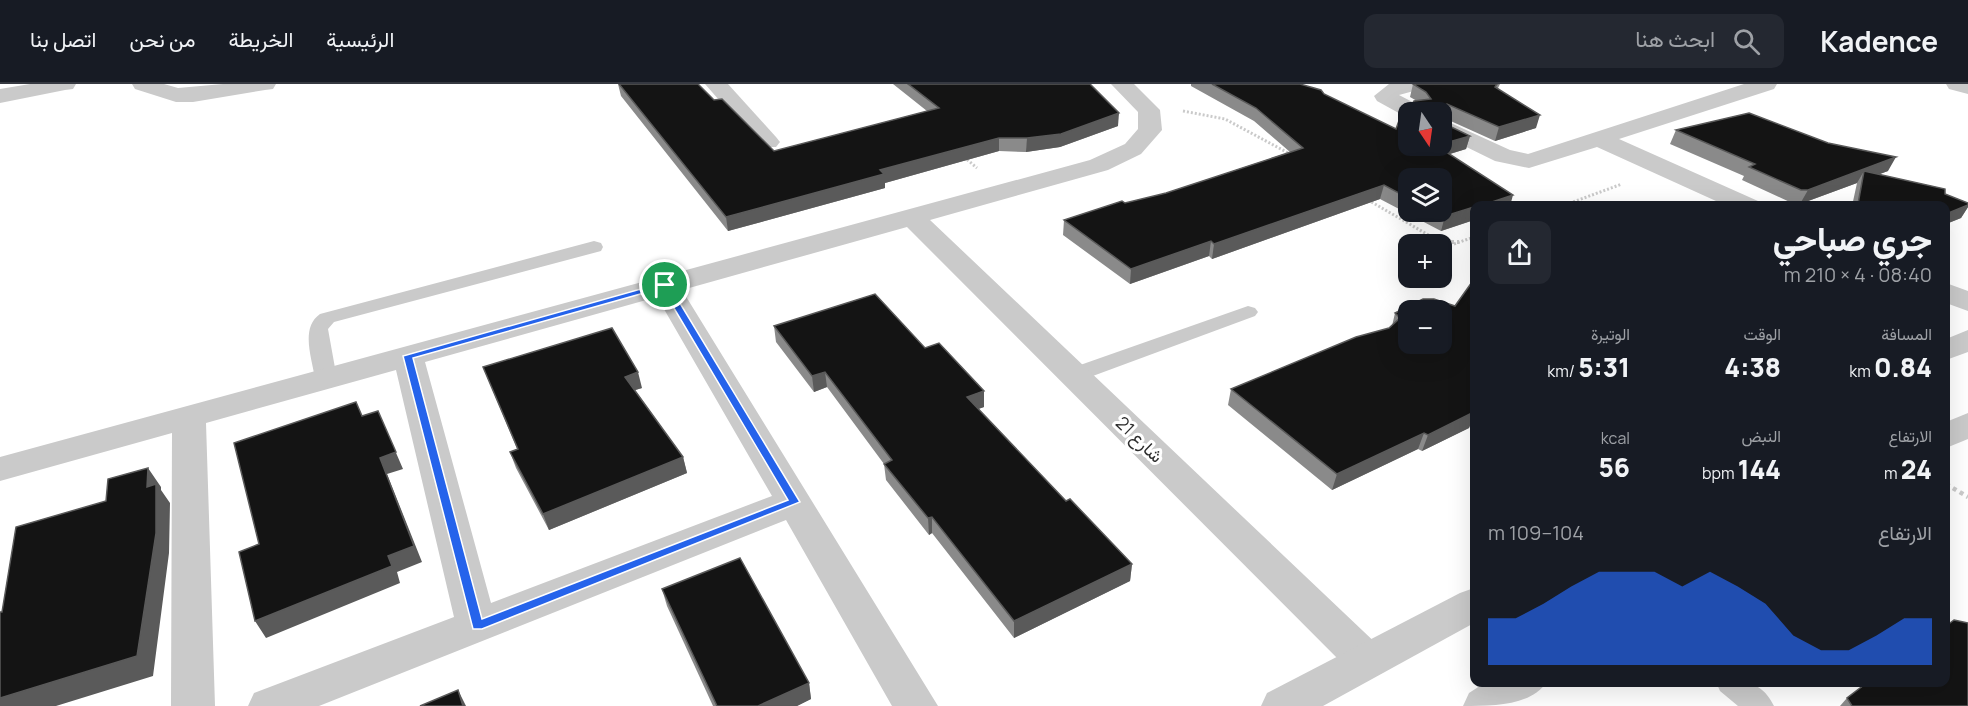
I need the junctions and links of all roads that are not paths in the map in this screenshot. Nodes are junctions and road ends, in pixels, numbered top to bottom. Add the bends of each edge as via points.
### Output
1 (65, 84) edge
2 (143, 84) edge
3 (265, 84) edge
4 (716, 84) edge
5 (1122, 84) edge
6 (1413, 84) edge
7 (1766, 84) edge
8 (1957, 84) edge
9 (1968, 88) edge
10 (0, 96) edge
11 (1398, 103) edge
12 (1452, 131) edge
13 (1599, 139) junction
14 (768, 142) edge
15 (1738, 201) edge
16 (912, 217) junction
17 (594, 248) dead end
18 (665, 285) junction
19 (1950, 294) edge
20 (1968, 302) edge
21 (1248, 312) dead end
22 (1968, 339) edge
23 (1950, 349) edge
24 (408, 356) junction
25 (1074, 375) junction
26 (326, 379) junction
27 (189, 417) junction
28 (1968, 424) edge
29 (1950, 435) edge
30 (0, 469) edge
31 (794, 502) junction
32 (1470, 606) edge
33 (477, 626) junction
34 (1367, 661) junction
35 (1517, 687) edge
36 (1737, 687) edge
37 (193, 706) edge
38 (270, 706) edge
39 (916, 706) edge
40 (1283, 706) edge
41 (1485, 706) edge
42 (1759, 706) edge

1 - 10 street
2 - 3 street via 176,95 193,95
4 - 14 street
5 - 16 street via 1149,110 1150,130 1133,149 1099,165
6 - 11 street via 1385,96
7 - 13 street
8 - 9 street
12 - 13 street via 1503,156 1529,161
13 - 15 street
16 - 18 street
16 - 25 street, شارع 21
17 - 26 lane via 327,318 318,329
18 - 24 street
18 - 31 street
19 - 20 street
21 - 25 lane
22 - 23 street
24 - 26 street
24 - 33 street
25 - 34 street, شارع 21
26 - 27 street
27 - 30 street
27 - 37 street
28 - 29 street
31 - 33 street
31 - 39 street
32 - 34 street
33 - 38 street
34 - 40 street
35 - 41 street
36 - 42 lane

